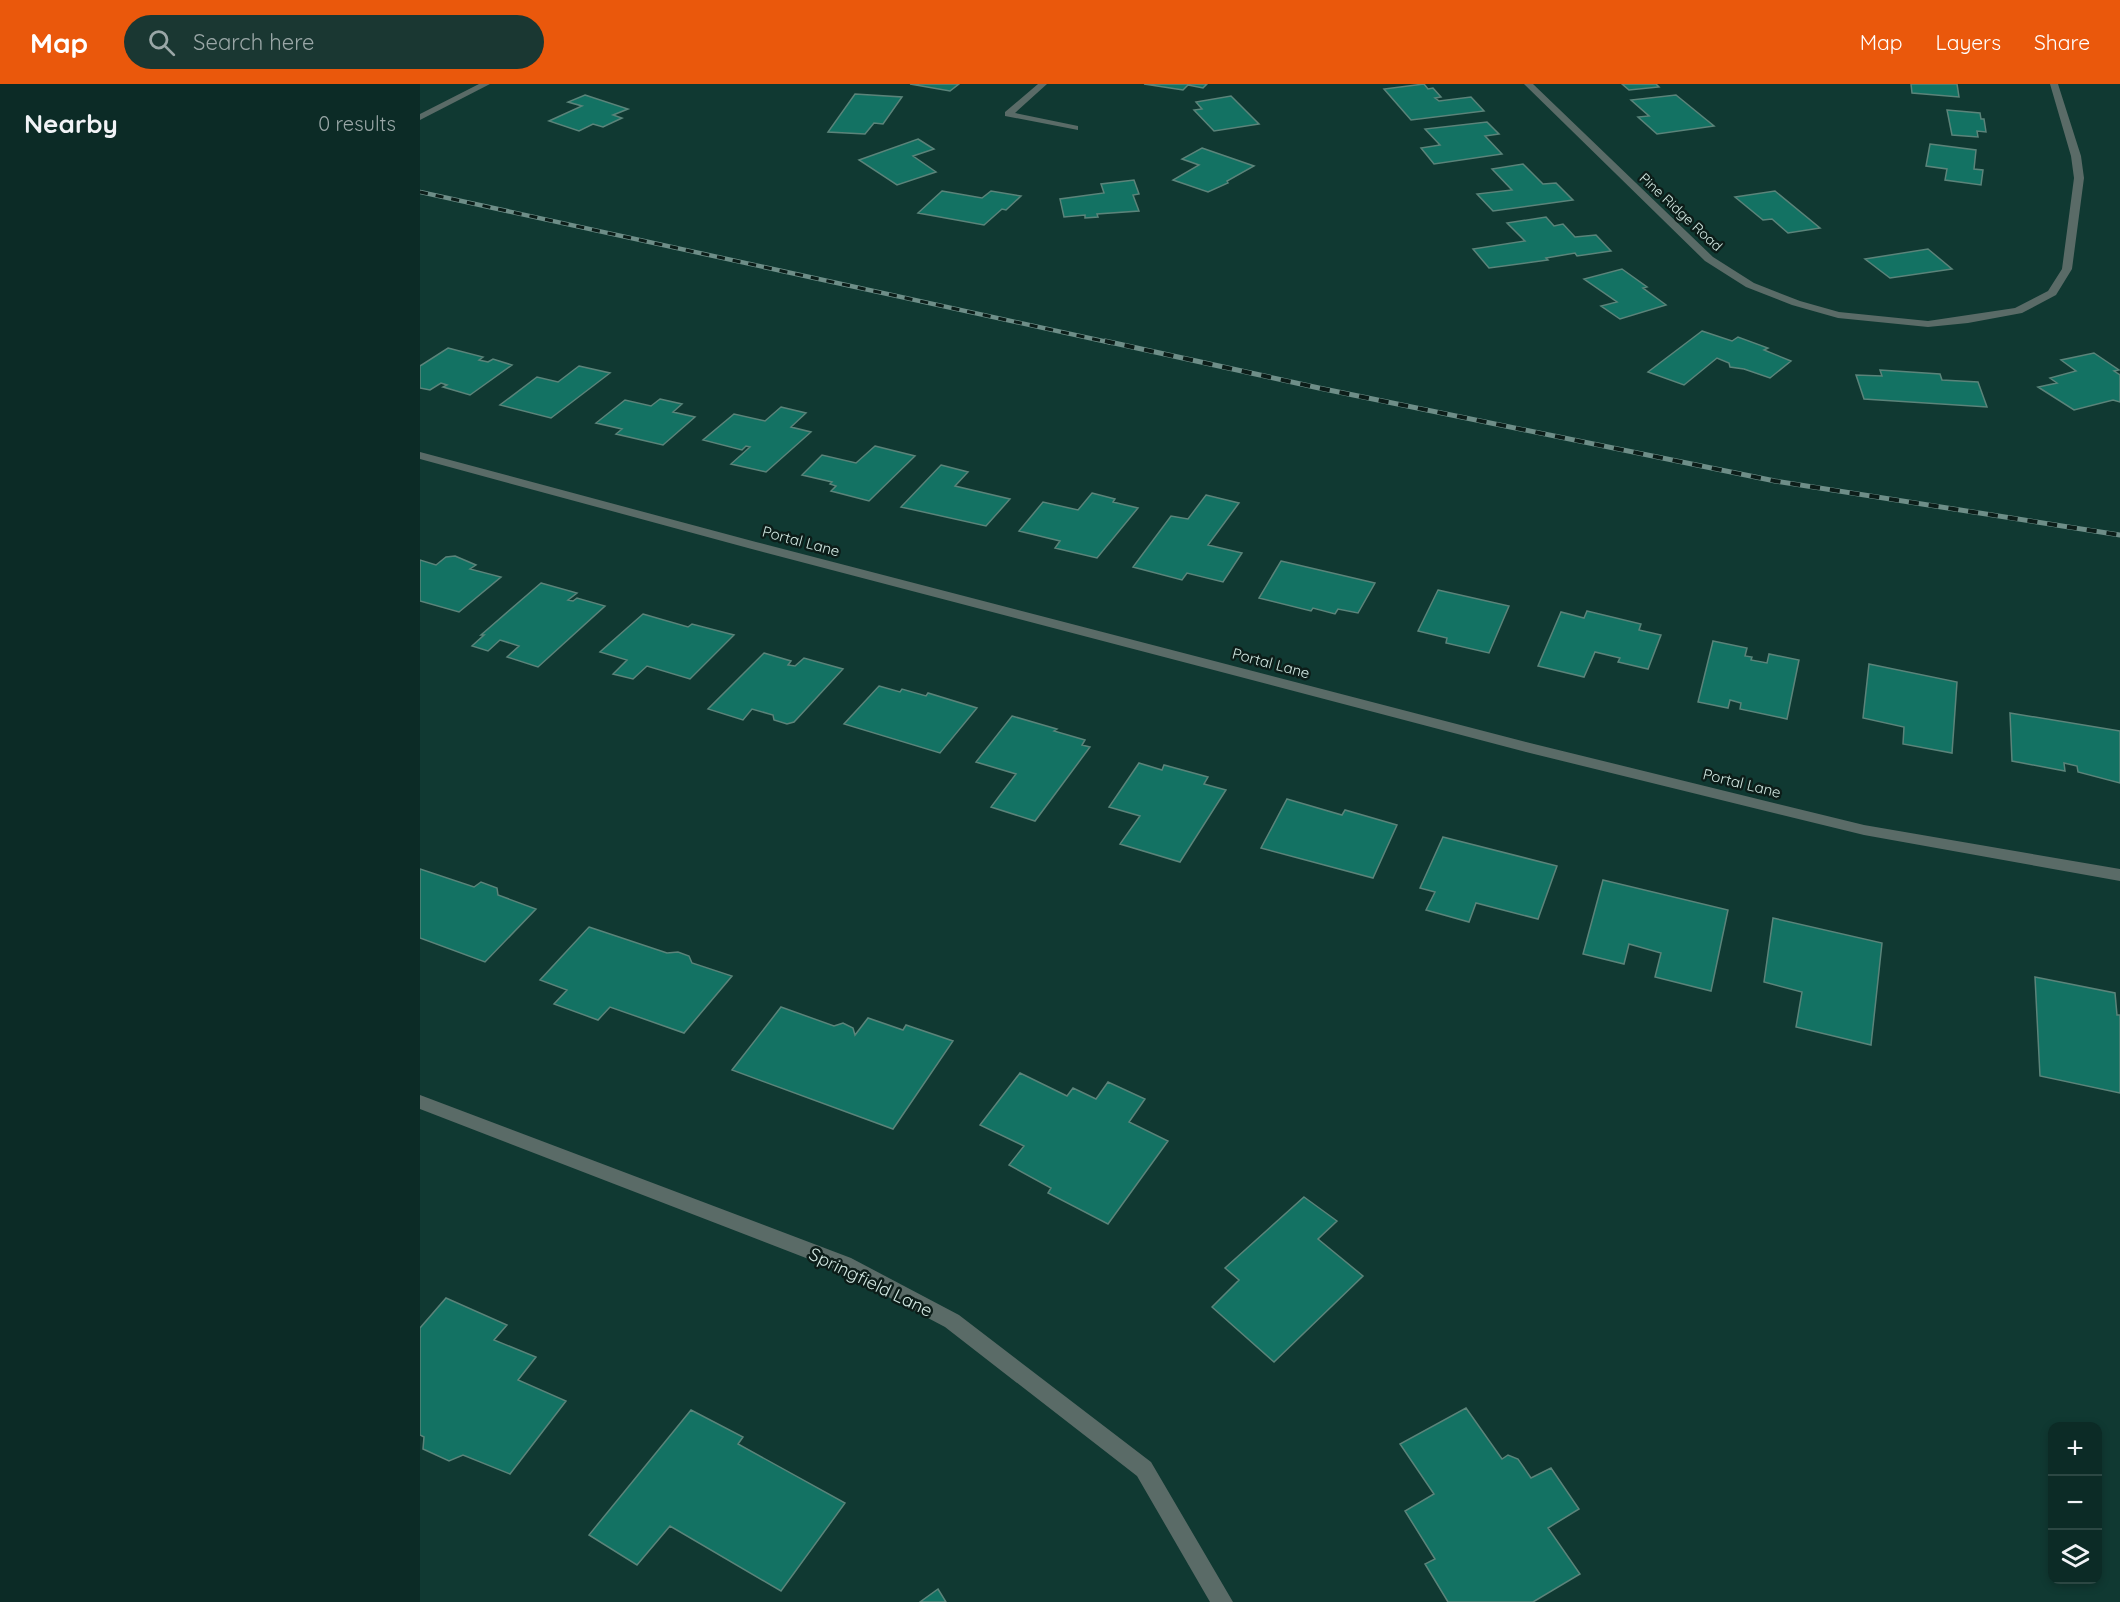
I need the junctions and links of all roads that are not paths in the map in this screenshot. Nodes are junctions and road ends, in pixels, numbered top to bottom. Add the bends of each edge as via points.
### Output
1 (486, 84) edge
2 (1043, 84) edge
3 (1528, 84) edge
4 (2054, 84) edge
5 (420, 117) edge
6 (1075, 128) dead end
7 (420, 456) edge
8 (2120, 875) edge
9 (420, 1102) edge
10 (1222, 1602) edge

1 - 5 street
2 - 6 street via 1008,114
3 - 4 street, Pine Ridge Road via 1709,259 1750,285 1838,315 1928,324 2018,311 2052,293 2067,269 2079,178
7 - 8 street, Portal Lane via 1534,749 1864,830
9 - 10 street, Springfield Lane via 844,1264 952,1321 1144,1469

